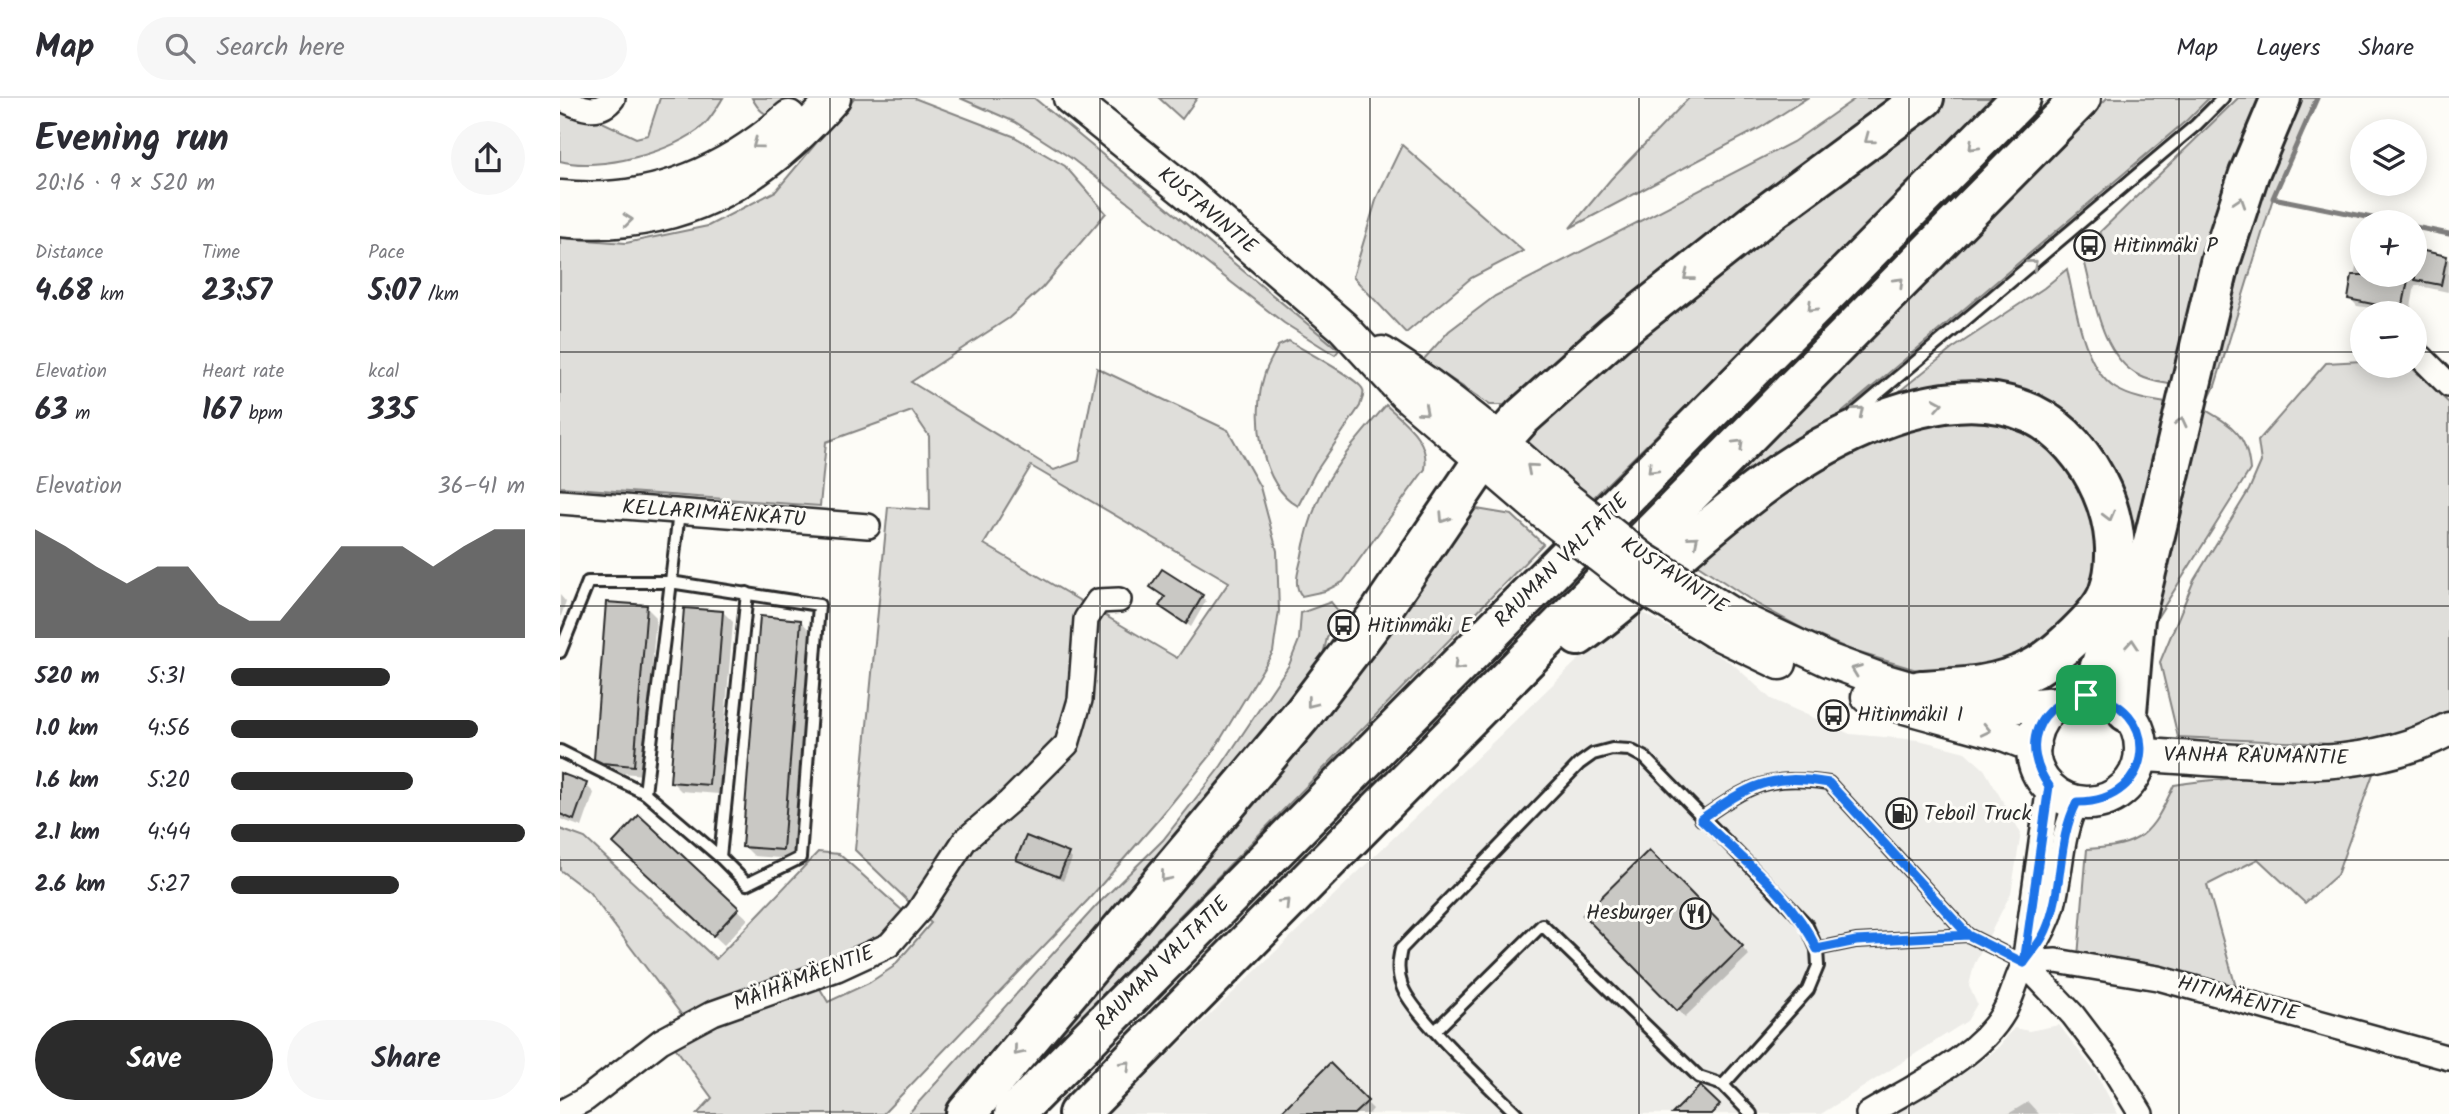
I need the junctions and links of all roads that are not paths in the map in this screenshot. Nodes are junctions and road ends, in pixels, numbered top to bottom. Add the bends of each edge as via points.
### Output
1 (560, 98) edge
2 (613, 98) edge
3 (807, 98) edge
4 (834, 98) edge
5 (1070, 98) edge
6 (1924, 98) edge
7 (2021, 98) edge
8 (2081, 98) edge
9 (2223, 98) edge
10 (2281, 98) edge
11 (560, 197) edge
12 (560, 220) edge
13 (2427, 363) edge
14 (2449, 385) edge
15 (1491, 451) junction
16 (1807, 455) junction
17 (560, 502) edge
18 (679, 511) junction
19 (868, 526) dead end
20 (670, 582) junction
21 (747, 593) junction
22 (2108, 596) junction
23 (1119, 600) dead end
24 (1726, 624) junction
25 (560, 652) edge
26 (1921, 690) junction
27 (2072, 699) junction
28 (2127, 712) junction
29 (1466, 718) junction
30 (2449, 729) edge
31 (2034, 746) junction
32 (560, 751) edge
33 (2141, 755) junction
34 (2049, 786) junction
35 (645, 793) junction
36 (2077, 802) junction
37 (1701, 819) junction
38 (720, 856) junction
39 (1968, 935) junction
40 (1817, 949) junction
41 (2024, 963) junction
42 (1436, 1030) junction
43 (2449, 1058) edge
44 (1723, 1085) junction
45 (560, 1113) edge
46 (966, 1114) edge
47 (1014, 1114) edge
48 (1078, 1114) edge
49 (1517, 1114) edge
50 (1751, 1114) edge
51 (1868, 1114) edge
52 (2141, 1114) edge

1 - 2 street via 596,110
3 -> 11 main road via 737,159 701,177 607,199
12 -> 4 main road via 625,221 660,216 709,198 786,149
5 - 15 main road, KUSTAVINTIE via 1343,327 1404,394
6 -> 15 highway via 1615,334 1522,416
7 -> 47 highway, RAUMAN VALTATIE
29 -> 8 highway, RAUMAN VALTATIE
16 -> 9 lane
28 -> 10 highway via 2135,618 2220,263 2249,174
13 - 14 street
15 - 24 main road, KUSTAVINTIE, bridge via 1553,504 1643,559
15 -> 46 highway via 1317,696
16 -> 22 highway via 1895,415 1957,401 2032,414 2068,439 2105,499 2115,551
29 -> 16 highway via 1583,632 1745,498
17 - 18 street, KELLARIMÄENKATU
18 - 19 street, KELLARIMÄENKATU
18 - 20 lane
20 - 21 lane
20 - 25 lane via 588,582
20 - 35 lane
21 - 38 lane
21 - 38 lane via 819,605 800,858 747,884
22 - 26 highway via 2059,652 2033,669 1996,682
22 - 27 highway via 2102,664
23 - 45 street, MÄIHÄMÄENTIE via 1098,601 1086,619 1080,700 1067,744 965,840 918,912 889,945 837,969 713,1013 661,1041 586,1099
26 -> 24 main road, KUSTAVINTIE
24 -> 31 main road, KUSTAVINTIE via 1843,689
26 - 27 main road, KUSTAVINTIE via 1972,706 1996,708
27 - 28 main road via 2115,702
27 - 31 main road via 2046,714
28 - 33 main road via 2141,740
48 -> 29 highway, RAUMAN VALTATIE
30 - 33 main road, VANHA RAUMANTIE via 2402,749 2340,761
31 - 34 main road via 2037,767
32 - 35 lane
33 - 36 main road via 2126,787 2112,797
34 - 36 main road
34 - 41 street
35 - 38 lane
36 - 41 street via 2065,829 2045,932
37 - 39 lane via 1746,788 1802,779 1829,783
37 - 40 lane via 1806,924
37 - 42 lane via 1660,771 1630,750 1593,754 1579,764 1401,949 1398,974 1402,989
39 - 40 lane via 1856,941
39 - 41 lane
40 - 44 lane via 1818,966 1808,990
41 - 43 street, HITIMÄENTIE via 2056,961 2158,978
41 - 51 street via 2005,1011 1990,1031 1968,1052
41 - 52 street via 2073,1015
42 - 44 lane via 1542,925 1699,1077
42 - 49 lane
44 - 50 lane

